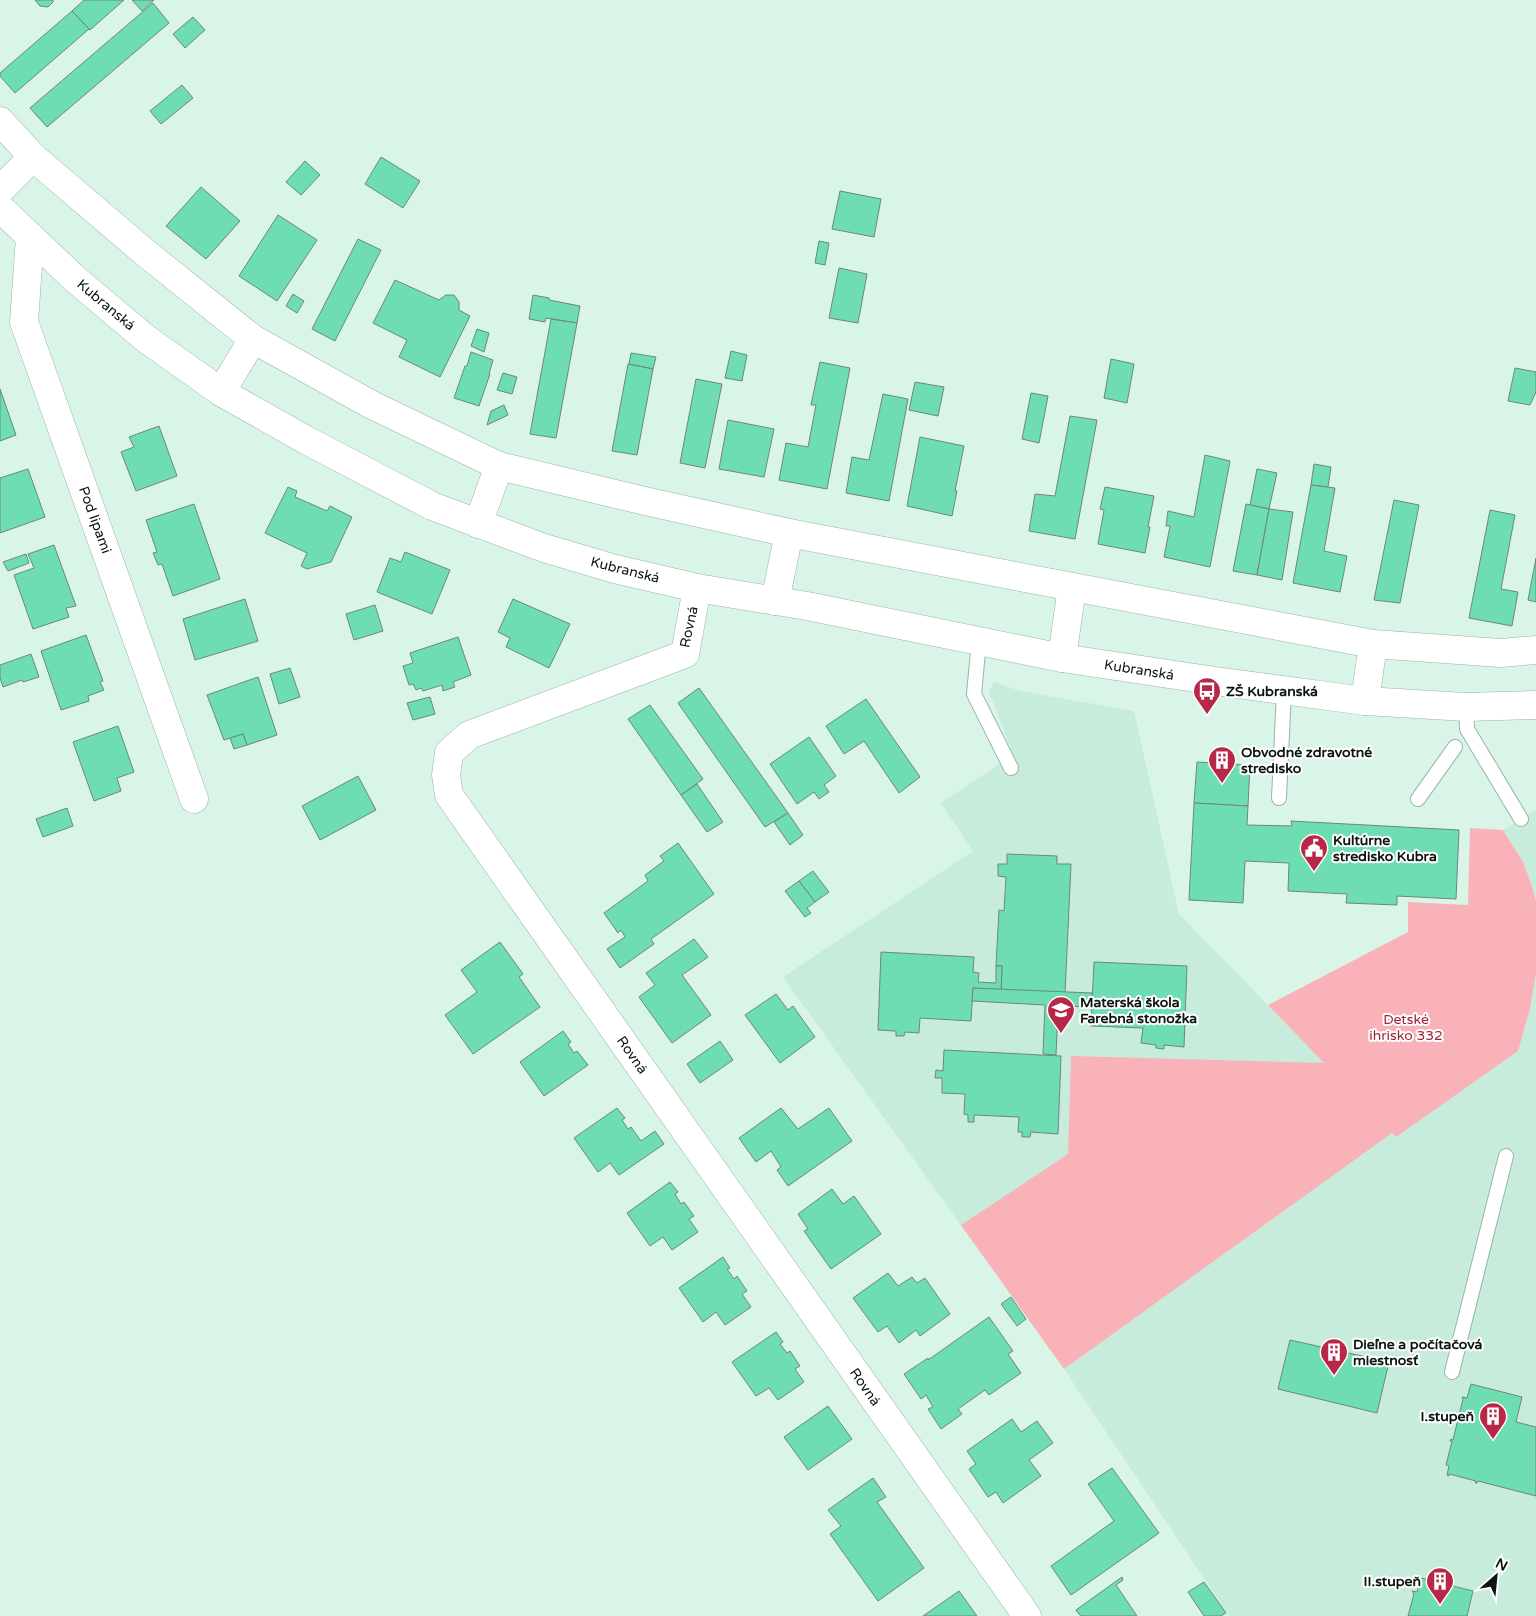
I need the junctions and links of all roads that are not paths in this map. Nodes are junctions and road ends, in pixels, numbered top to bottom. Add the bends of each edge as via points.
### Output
1 (0, 121) edge
2 (33, 157) junction
3 (0, 190) edge
4 (0, 208) edge
5 (30, 237) junction
6 (253, 339) junction
7 (221, 392) junction
8 (499, 466) junction
9 (478, 524) junction
10 (789, 533) junction
11 (1072, 587) junction
12 (697, 588) junction
13 (775, 601) junction
14 (979, 641) junction
15 (1373, 644) junction
16 (1536, 650) edge
17 (1062, 658) junction
18 (1284, 691) junction
19 (1365, 701) junction
20 (1536, 705) edge
21 (1466, 707) junction
22 (1456, 747) dead end
23 (1011, 768) dead end
24 (1279, 798) dead end
25 (194, 799) dead end
26 (1418, 799) dead end
27 (1522, 819) dead end
28 (1506, 1156) dead end
29 (1452, 1372) dead end
30 (1026, 1616) edge

1 - 2 street
2 - 3 street
2 - 6 street
4 - 5 street, Kubranská
5 - 7 street, Kubranská via 146,338
5 - 25 street, Pod lipami via 24,322
6 - 7 street
6 - 8 street via 372,405
7 - 9 street, Kubranská via 383,482
8 - 9 street
8 - 10 street
9 - 12 street, Kubranská via 616,569
10 - 11 street
10 - 13 street
11 - 15 street
11 - 17 street
12 - 13 street, Kubranská
12 - 30 street, Rovná via 685,654 469,735 449,753 446,776 449,796
13 - 14 street, Kubranská
14 - 17 street, Kubranská
14 - 23 lane via 974,694
15 - 16 street via 1501,654
15 - 19 street
17 - 18 street, Kubranská
18 - 19 street, Kubranská
18 - 24 lane
19 - 21 street, Kubranská
20 - 21 street, Kubranská
21 - 27 lane via 1467,729
22 - 26 lane
28 - 29 lane

